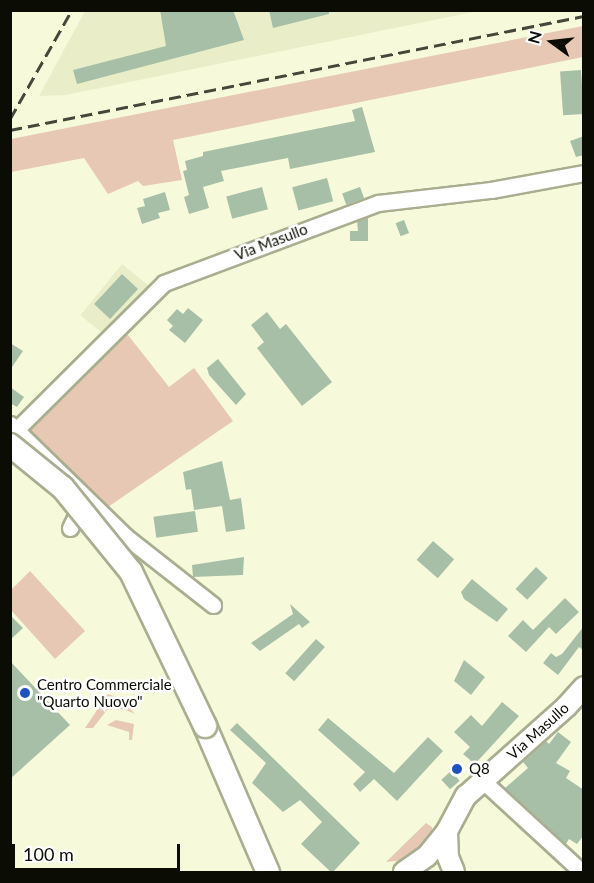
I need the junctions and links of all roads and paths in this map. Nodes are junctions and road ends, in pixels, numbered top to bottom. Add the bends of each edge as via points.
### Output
1 (584, 173) edge
2 (13, 433) edge
3 (85, 494) junction
4 (70, 528) dead end
5 (213, 605) dead end
6 (584, 687) edge
7 (483, 781) junction
8 (447, 831) junction
9 (268, 873) edge
10 (404, 873) edge
11 (454, 873) edge
12 (582, 873) edge

1 - 2 street, Via Masullo via 491,190 378,203 164,283
2 - 3 street
2 - 9 highway, bridge via 100,529 131,572 205,726
3 - 4 street
3 - 5 street via 125,536
6 - 7 main road, Via Masullo
7 - 8 main road, Via Masullo via 462,802
7 - 12 street
8 - 10 main road, Via Masullo via 427,856
8 - 11 main road via 448,857

